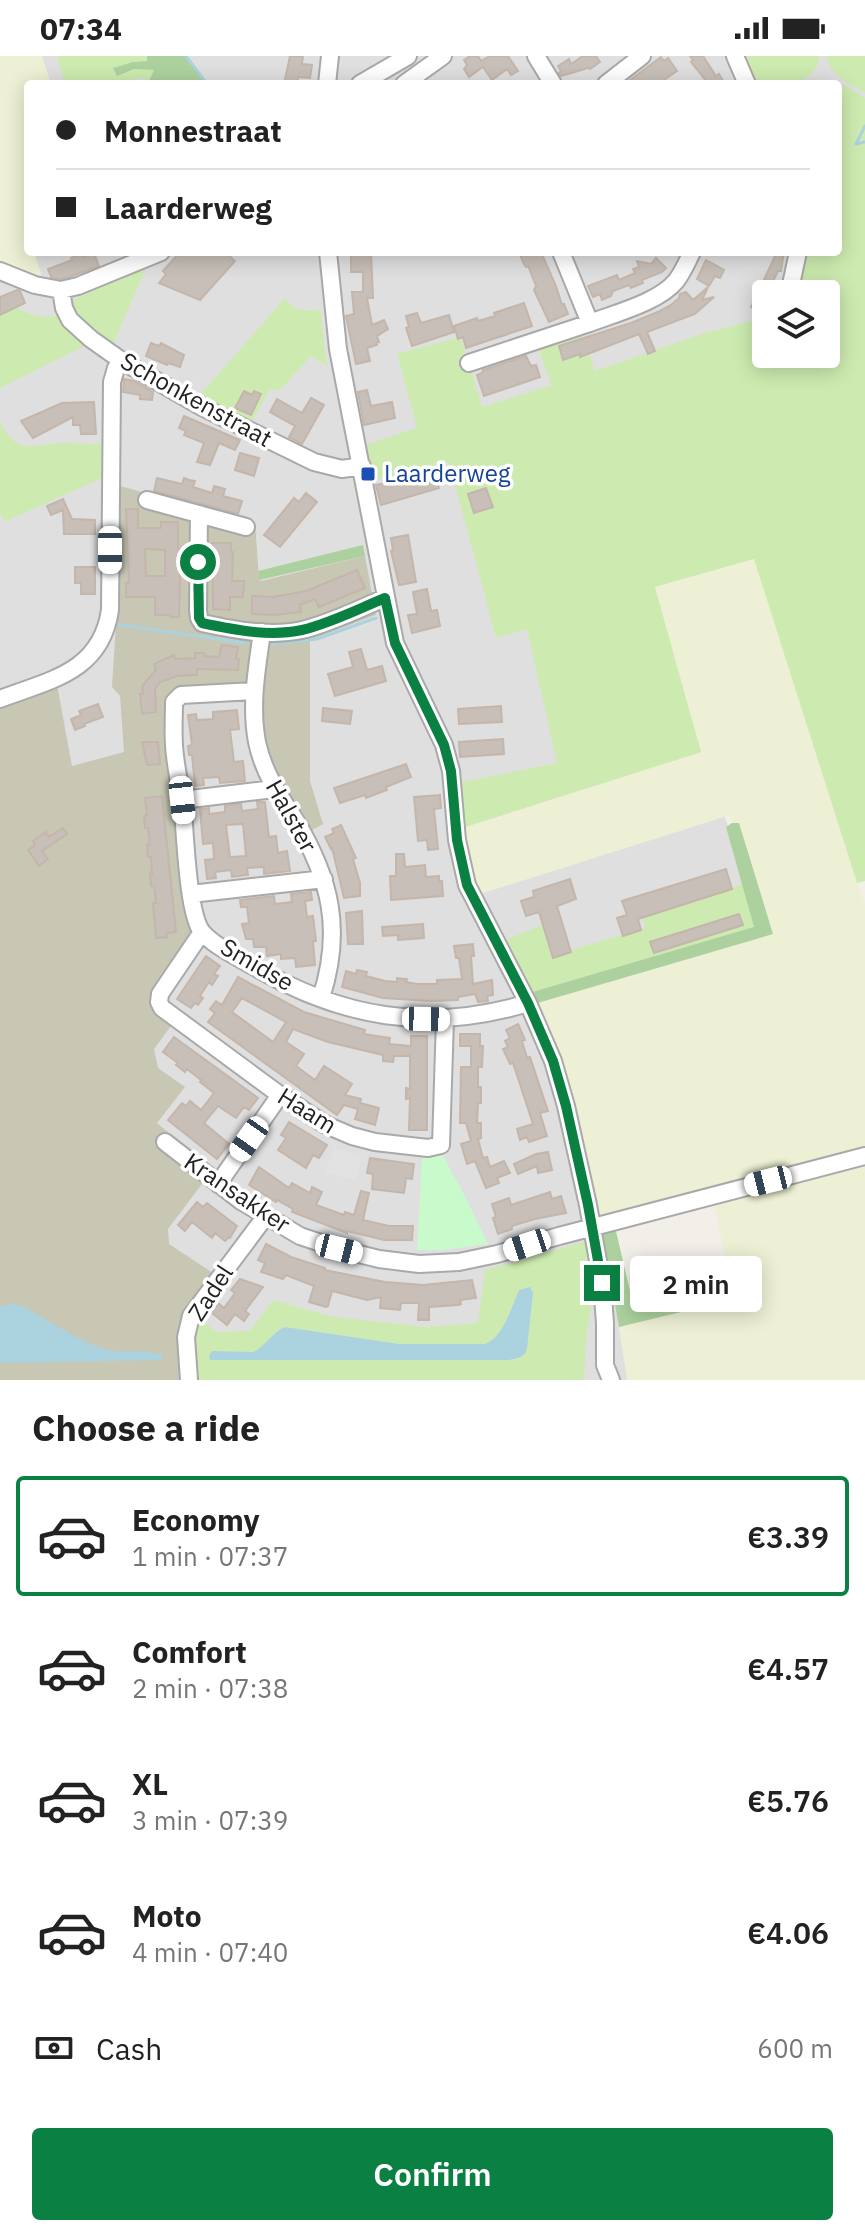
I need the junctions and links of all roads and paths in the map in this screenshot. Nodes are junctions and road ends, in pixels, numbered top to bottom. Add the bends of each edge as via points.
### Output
1 (330, 56) edge
2 (408, 56) edge
3 (443, 56) edge
4 (536, 56) edge
5 (642, 56) edge
6 (735, 56) edge
7 (327, 80) edge
8 (367, 80) edge
9 (410, 80) edge
10 (551, 80) edge
11 (611, 80) edge
12 (745, 80) edge
13 (151, 256) edge
14 (328, 256) edge
15 (563, 256) edge
16 (690, 256) edge
17 (797, 256) edge
18 (0, 271) edge
19 (792, 280) edge
20 (61, 290) junction
21 (587, 316) junction
22 (122, 361) junction
23 (469, 363) dead end
24 (362, 466) junction
25 (147, 500) dead end
26 (199, 514) junction
27 (246, 527) dead end
28 (385, 598) junction
29 (262, 632) junction
30 (254, 691) junction
31 (0, 699) edge
32 (274, 789) junction
33 (182, 800) junction
34 (324, 879) junction
35 (191, 894) junction
36 (202, 932) junction
37 (321, 998) junction
38 (528, 1003) junction
39 (445, 1019) junction
40 (280, 1095) junction
41 (165, 1142) dead end
42 (865, 1156) edge
43 (218, 1184) junction
44 (265, 1217) junction
45 (592, 1227) junction
46 (605, 1375) edge
47 (189, 1380) edge

1 - 7 street
2 - 8 street
3 - 9 street
4 - 10 street
5 - 11 street
6 - 12 street
13 - 20 street
14 - 24 street via 337,338
15 - 21 street
16 - 21 street via 660,295
17 - 19 street
18 - 20 street
20 - 22 street, Schonkenstraat via 70,320
21 - 23 street
22 - 24 street, Schonkenstraat via 314,462 342,469
22 - 31 street via 112,382 110,613 105,632 72,672
24 - 28 street
25 - 26 street
26 - 27 street
26 - 29 street via 199,618 202,623
28 - 29 street via 326,623
28 - 38 street via 395,643 444,745 467,885
29 - 30 street, Halster
30 - 32 street, Halster via 257,741
30 - 33 street, Smidse via 177,697 174,746
32 - 33 street
32 - 34 street, Halster
33 - 35 street, Smidse
34 - 35 street
34 - 37 street, Halster via 332,951
35 - 36 street, Smidse
36 - 37 street, Smidse via 260,970
36 - 40 street, Haam via 159,1002
37 - 39 street, Smidse via 377,1015
38 - 39 street, Smidse
38 - 45 street via 558,1076
39 - 40 street, Haam via 441,1145 359,1139
40 - 43 street
41 - 43 street, Kransakker
42 - 45 street, Kransakker
43 - 44 street, Kransakker
44 - 45 street, Kransakker via 339,1249 419,1264 484,1257
44 - 47 street, Zadel via 191,1316 186,1337
45 - 46 street via 602,1283

